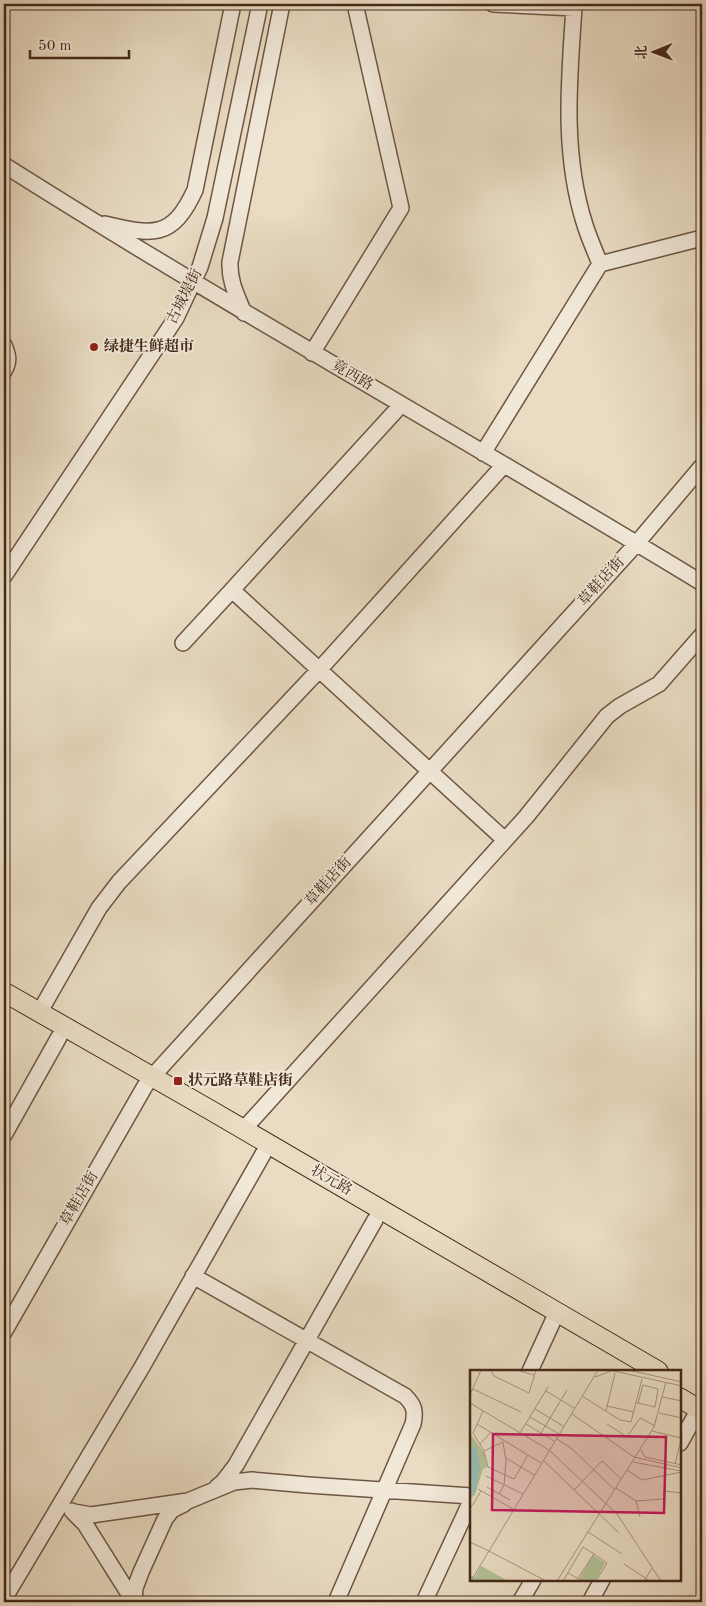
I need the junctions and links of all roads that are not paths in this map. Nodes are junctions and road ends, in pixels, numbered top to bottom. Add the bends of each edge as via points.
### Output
1 (233, 4) edge
2 (260, 4) edge
3 (282, 4) edge
4 (355, 4) edge
5 (493, 4) edge
6 (502, 4) edge
7 (4, 165) edge
8 (91, 220) junction
9 (702, 238) edge
10 (600, 264) junction
11 (194, 282) junction
12 (244, 313) junction
13 (4, 345) edge
14 (312, 353) junction
15 (4, 371) edge
16 (401, 405) junction
17 (483, 453) junction
18 (504, 465) junction
19 (702, 466) edge
20 (637, 544) junction
21 (4, 576) edge
22 (702, 583) edge
23 (232, 590) junction
24 (702, 635) edge
25 (183, 643) dead end
26 (319, 670) junction
27 (429, 772) junction
28 (505, 840) junction
29 (4, 992) edge
30 (4, 1005) edge
31 (39, 1013) junction
32 (59, 1037) junction
33 (149, 1082) junction
34 (243, 1130) junction
35 (4, 1134) edge
36 (262, 1154) junction
37 (375, 1220) junction
38 (193, 1276) junction
39 (555, 1318) junction
40 (4, 1332) edge
41 (307, 1341) junction
42 (530, 1370) edge
43 (633, 1370) edge
44 (656, 1370) edge
45 (681, 1385) edge
46 (681, 1398) edge
47 (701, 1406) edge
48 (681, 1441) edge
49 (384, 1490) junction
50 (210, 1492) junction
51 (470, 1496) edge
52 (188, 1501) junction
53 (470, 1502) edge
54 (61, 1503) junction
55 (74, 1512) junction
56 (532, 1581) edge
57 (601, 1581) edge
58 (4, 1599) edge
59 (134, 1602) edge
60 (336, 1602) edge
61 (424, 1602) edge
62 (520, 1602) edge
63 (590, 1602) edge

1 - 8 street via 195,190 187,208 176,222 158,231 141,232
2 - 11 street, 古城堤街 via 215,218
3 - 12 street via 230,262 232,285
4 - 14 street via 401,208
5 - 6 street
6 - 10 street via 574,8 568,94 569,135 584,224
7 - 8 street, 竟西路
8 - 11 street, 竟西路
9 - 10 street
10 - 17 street
11 - 12 street, 竟西路
11 - 21 street, 古城堤街 via 176,318
12 - 14 street, 竟西路
13 - 15 street via 8,356
14 - 16 street, 竟西路
16 - 17 street, 竟西路
16 - 23 street
17 - 18 street, 竟西路
18 - 20 street, 竟西路
18 - 26 street
19 - 20 street, 草鞋店街
20 - 22 street, 竟西路
20 - 27 street, 草鞋店街
23 - 25 street
23 - 26 street
24 - 28 street via 658,684 607,716
26 - 27 street
26 - 31 street via 120,882 99,908
27 - 28 street
27 - 33 street, 草鞋店街
28 - 34 street
29 - 31 main road, 状元路
30 - 32 main road, 状元路
31 - 33 main road, 状元路
32 - 33 main road, 状元路
32 - 35 street
33 - 34 main road, 状元路
33 - 36 main road, 状元路
33 - 40 street, 草鞋店街
34 - 39 main road, 状元路
36 - 37 main road, 状元路
36 - 38 street
37 - 39 main road, 状元路
37 - 41 street
38 - 41 street
38 - 54 street
39 - 42 street
39 - 43 main road, 状元路
39 - 44 main road, 状元路
41 - 49 street via 405,1396 413,1405 413,1424
41 - 50 street via 236,1465
45 - 47 main road
46 - 47 main road
47 - 48 street
49 - 50 street via 252,1480 234,1482
49 - 51 street
49 - 60 street
50 - 52 street
52 - 55 street via 91,1515
52 - 59 street via 172,1510 165,1520 141,1572
53 - 61 street
54 - 55 street
54 - 58 street
55 - 59 street
56 - 62 street
57 - 63 street

